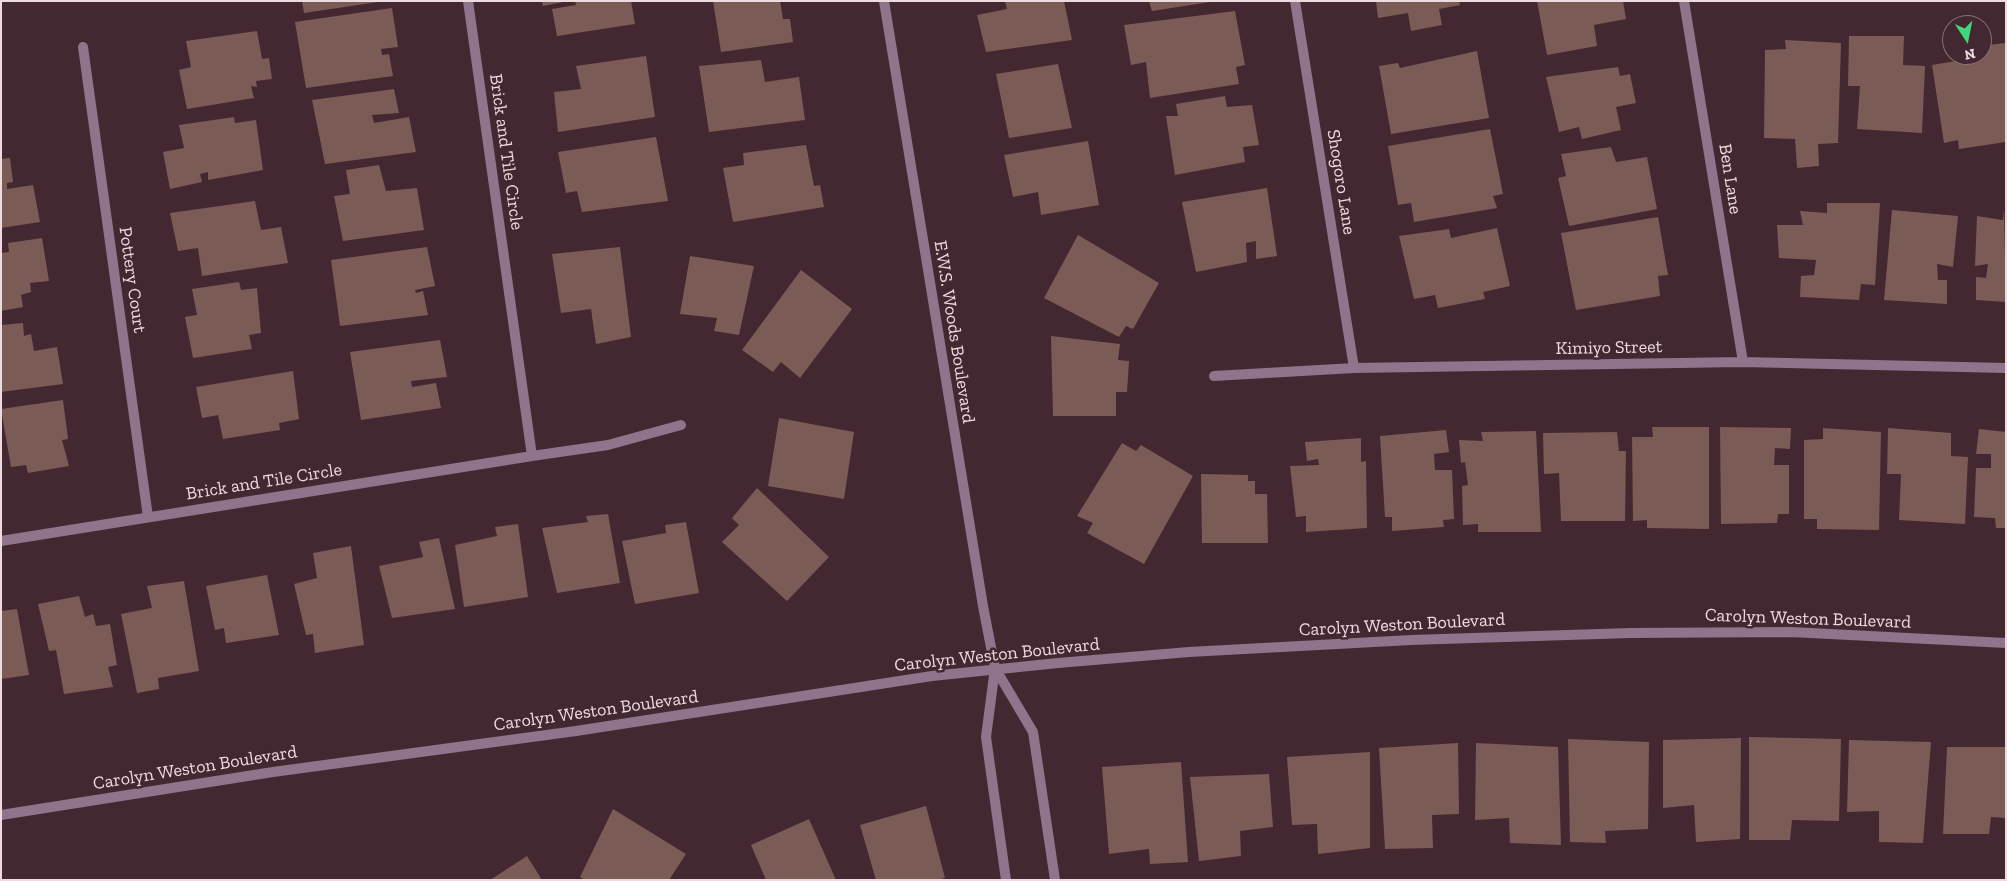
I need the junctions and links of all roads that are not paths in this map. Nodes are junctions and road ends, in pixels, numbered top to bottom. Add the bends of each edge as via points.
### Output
1 (468, 1) edge
2 (884, 1) edge
3 (1295, 1) edge
4 (1684, 1) edge
5 (84, 47) dead end
6 (1743, 362) junction
7 (1354, 368) junction
8 (2006, 368) edge
9 (1214, 376) dead end
10 (681, 425) dead end
11 (532, 456) junction
12 (148, 518) junction
13 (1, 541) edge
14 (2006, 643) edge
15 (995, 668) junction
16 (1, 815) edge
17 (1006, 880) edge
18 (1055, 880) edge

1 - 11 street, Brick and Tile Circle
2 - 15 street, E.W.S. Woods Boulevard via 982,606
3 - 7 street, Shogoro Lane
4 - 6 street, Ben Lane
5 - 12 street, Pottery Court
6 - 7 street, Kimiyo Street
6 - 8 street, Kimiyo Street
7 - 9 street, Kimiyo Street
10 - 11 street, Brick and Tile Circle via 608,445
11 - 12 street, Brick and Tile Circle
12 - 13 street, Brick and Tile Circle
14 - 15 street, Carolyn Weston Boulevard via 1791,632 1630,633 1402,640 1189,652
15 - 16 street, Carolyn Weston Boulevard via 576,731 274,772
15 - 17 street via 986,737
15 - 18 street via 1032,732

